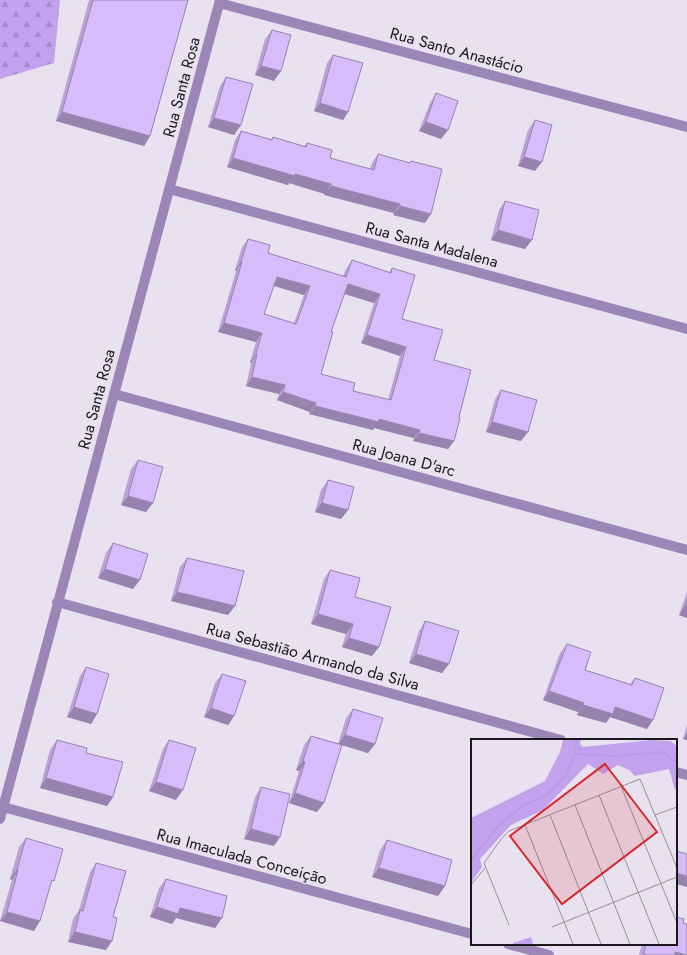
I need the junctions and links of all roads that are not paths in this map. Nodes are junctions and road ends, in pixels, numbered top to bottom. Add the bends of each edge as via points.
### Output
1 (219, 1) edge
2 (687, 126) edge
3 (169, 189) junction
4 (687, 329) edge
5 (114, 394) junction
6 (687, 550) edge
7 (57, 602) junction
8 (557, 739) edge
9 (677, 772) edge
10 (687, 775) edge
11 (4, 807) junction
12 (0, 819) edge
13 (471, 934) edge
14 (512, 945) edge
15 (549, 955) edge

1 - 2 street, Rua Santo Anastácio
1 - 3 street, Rua Santa Rosa
3 - 4 street, Rua Santa Madalena
3 - 5 street, Rua Santa Rosa
5 - 6 street, Rua Joana D'arc
5 - 7 street, Rua Santa Rosa
7 - 8 street, Rua Sebastião Armando da Silva
7 - 11 street, Rua Santa Rosa
9 - 10 street
11 - 12 street, Rua Santa Rosa
11 - 13 street, Rua Imaculada Conceição
14 - 15 street

